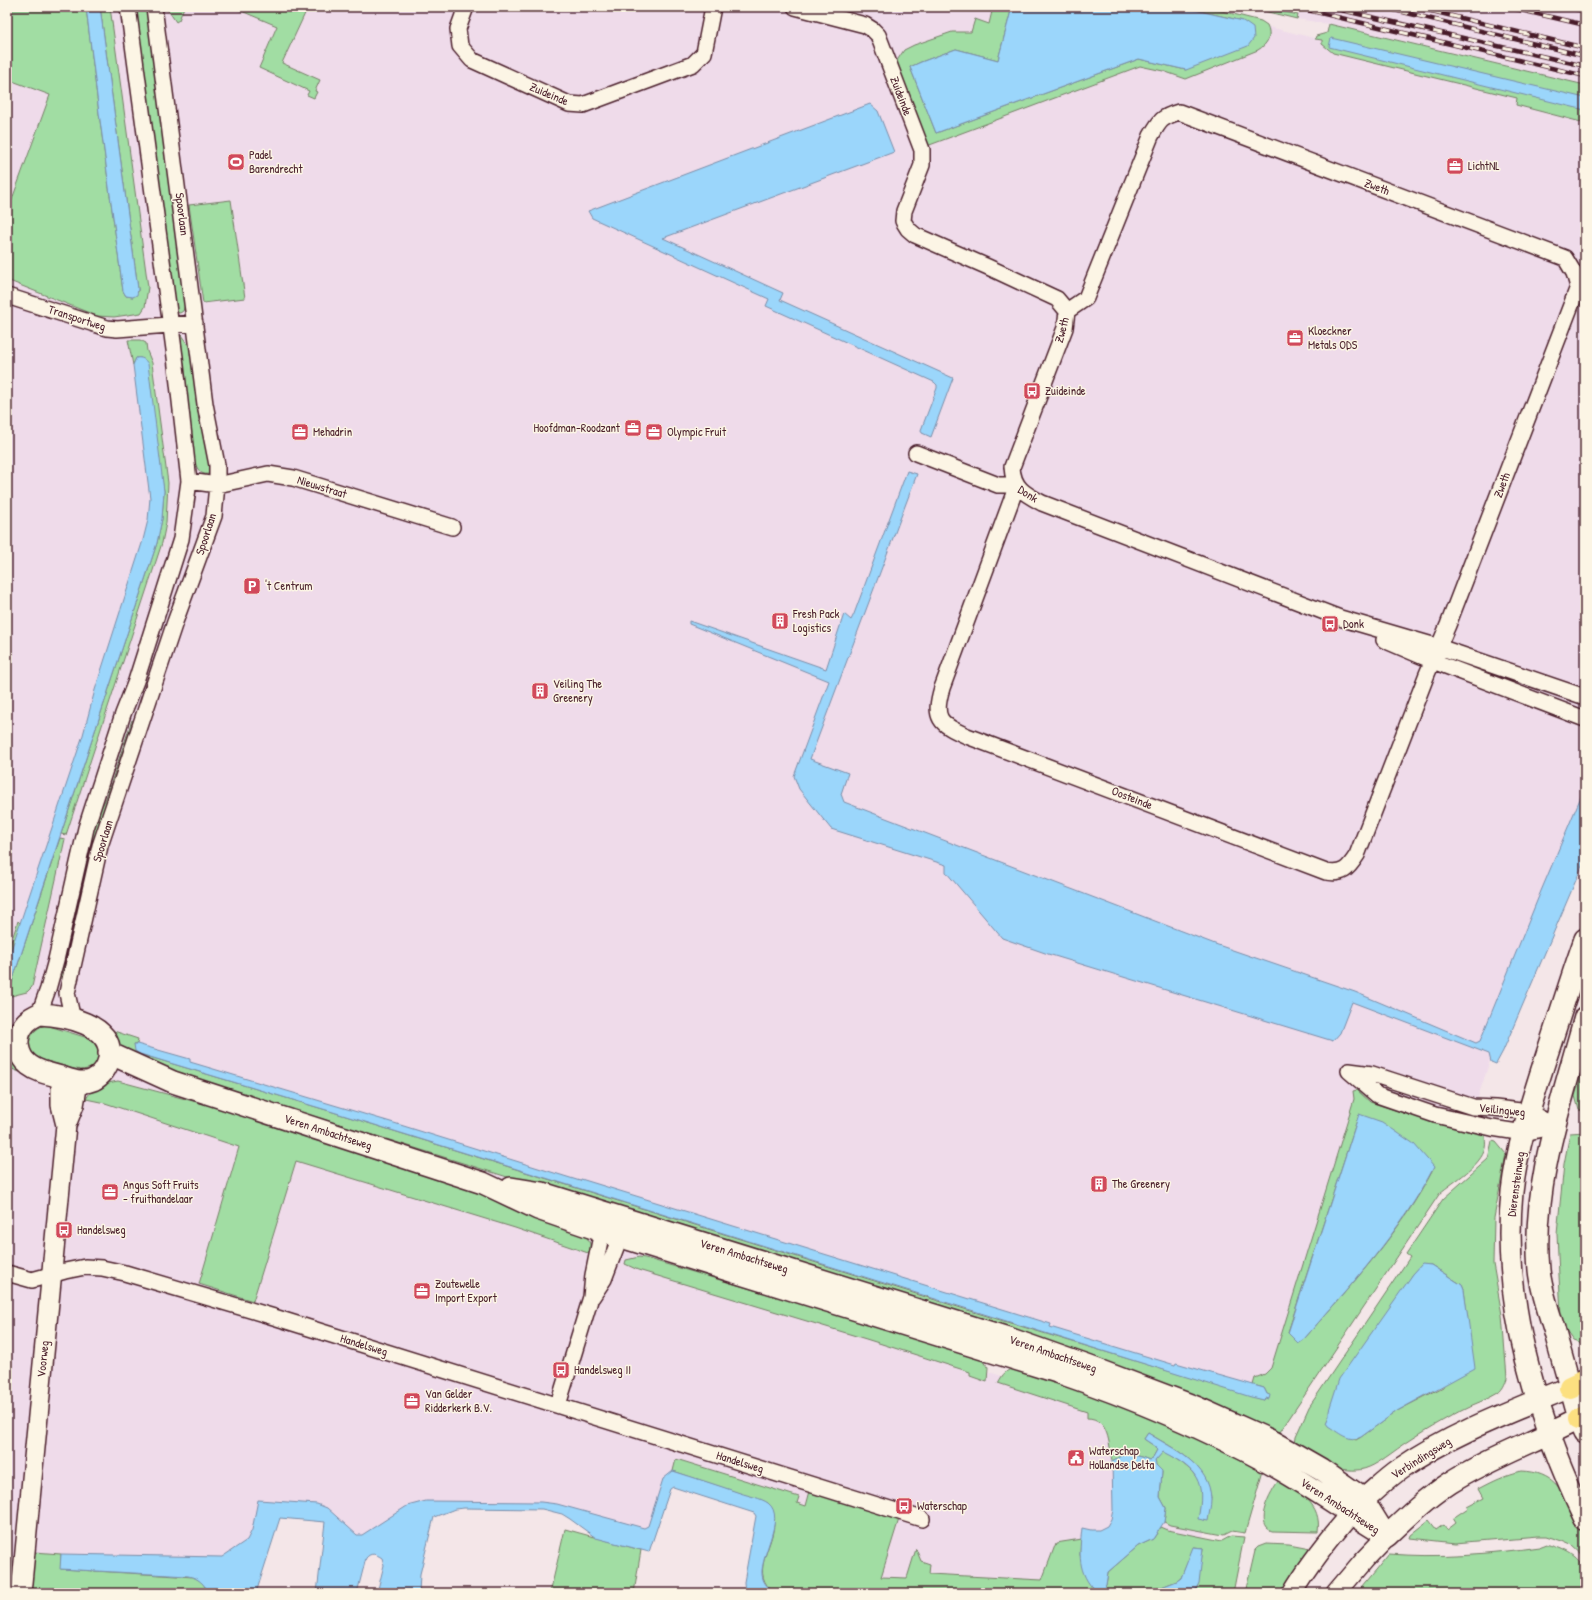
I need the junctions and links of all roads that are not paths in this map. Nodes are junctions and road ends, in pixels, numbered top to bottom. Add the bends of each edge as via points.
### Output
1 (128, 7) edge
2 (154, 7) edge
3 (466, 7) edge
4 (713, 7) edge
5 (795, 7) edge
6 (7, 296) edge
7 (1067, 311) junction
8 (196, 323) junction
9 (170, 325) junction
10 (916, 453) dead end
11 (189, 481) junction
12 (217, 485) junction
13 (1017, 485) junction
14 (452, 527) dead end
15 (1436, 654) junction
16 (1585, 698) edge
17 (1585, 719) edge
18 (1585, 939) edge
19 (1585, 1017) edge
20 (73, 1020) junction
21 (19, 1028) edge
22 (107, 1062) junction
23 (69, 1079) junction
24 (1529, 1112) junction
25 (1555, 1126) junction
26 (1524, 1133) junction
27 (612, 1228) junction
28 (7, 1273) edge
29 (52, 1274) junction
30 (1578, 1383) edge
31 (1537, 1400) junction
32 (558, 1405) junction
33 (1583, 1423) edge
34 (1550, 1434) junction
35 (1364, 1499) junction
36 (1350, 1514) junction
37 (922, 1519) dead end
38 (1585, 1519) edge
39 (1387, 1536) junction
40 (21, 1593) edge
41 (1292, 1593) edge
42 (1336, 1593) edge

1 - 9 street, Spoorlaan
2 - 8 street, Spoorlaan
3 - 4 street, Zuideinde via 458,29 460,46 472,60 569,104 583,105 693,64 704,53
5 - 7 street, Zuideinde via 865,25 878,35 922,150 922,165 904,211 903,221 908,229 915,235 1056,299
6 - 9 street, Transportweg via 107,328
7 - 13 street, Zweth via 1062,334 1012,467 1012,477
7 - 15 street, Zweth via 1086,298 1151,136 1166,116 1180,112 1565,258 1574,273 1578,287
8 - 9 street, Transportweg
8 - 12 street, Spoorlaan
9 - 11 street, Spoorlaan
10 - 13 street, Donk via 998,485
11 - 12 street, Nieuwstraat
11 - 21 street, Spoorlaan via 181,539 86,828 48,989
12 - 14 street, Nieuwstraat via 268,474 293,478
12 - 20 street, Spoorlaan via 214,516 175,622 100,846 67,993
13 - 15 street, Donk via 1026,495 1042,502 1340,618 1386,641
13 - 15 street, Oosteinde via 938,704 938,715 955,731 1337,874 1350,867 1357,855
15 - 16 street, Donk
15 - 17 street, Donk
18 - 24 main road, Dierensteinweg
19 - 25 main road
20 - 21 main road via 52,1015
20 - 22 main road via 99,1032 107,1042
21 - 23 main road via 20,1055 30,1066
22 - 23 main road via 93,1080 87,1082
22 - 27 main road, Veren Ambachtseweg via 483,1183 542,1193
23 - 29 street, Voorweg via 61,1105 66,1125
24 - 25 street, Veilingweg
24 - 26 main road, Dierensteinweg
24 - 26 street, Veilingweg via 1473,1107 1372,1074 1349,1071 1377,1095 1435,1115
25 - 26 street, Veilingweg
25 - 30 main road via 1540,1208 1540,1271 1546,1304
26 - 31 main road, Dierensteinweg via 1512,1190 1511,1274 1524,1347
27 - 32 street via 593,1275 591,1297
27 - 35 main road, Veren Ambachtseweg via 1008,1338 1090,1367 1196,1407 1274,1442 1321,1469
27 - 36 main road, Veren Ambachtseweg via 1105,1389 1230,1442 1295,1477
28 - 29 street, Handelsweg via 32,1280
29 - 32 street, Handelsweg via 85,1267 125,1273
29 - 40 street, Voorweg
30 - 31 main road, Verbindingsweg
30 - 33 main road
31 - 34 main road, Dierensteinweg
31 - 35 main road, Verbindingsweg via 1480,1424 1424,1453
32 - 37 street, Handelsweg
33 - 34 main road
34 - 38 main road, Dierensteinweg
34 - 39 main road via 1450,1483 1425,1500
35 - 36 street, Verbindingsweg
35 - 39 street, Veren Ambachtseweg
36 - 39 main road, Veren Ambachtseweg
36 - 41 street, Verbindingsweg via 1305,1570
39 - 42 street

